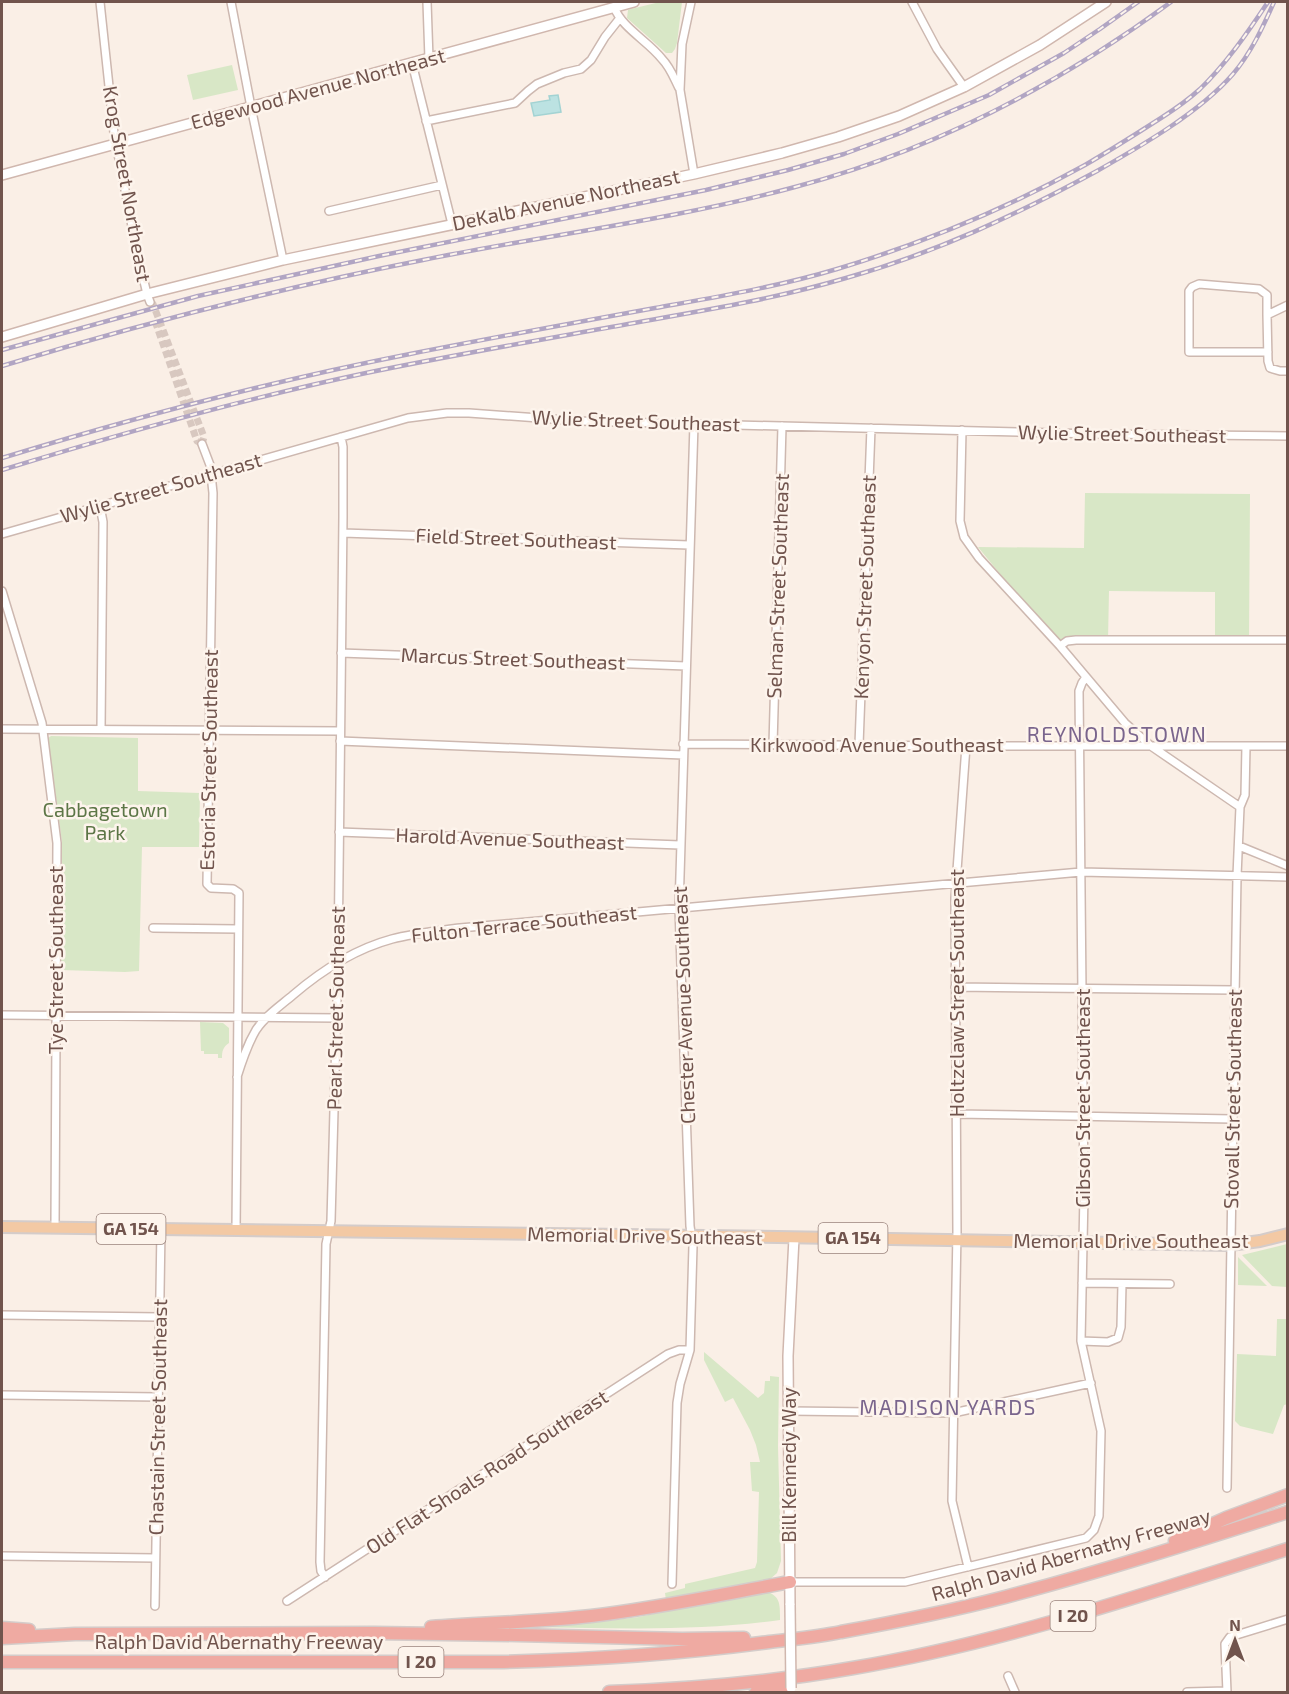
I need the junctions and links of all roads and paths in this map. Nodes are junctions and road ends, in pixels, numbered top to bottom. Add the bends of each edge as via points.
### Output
1 (100, 2) edge
2 (231, 2) edge
3 (427, 2) edge
4 (591, 2) edge
5 (634, 2) edge
6 (691, 2) edge
7 (912, 2) edge
8 (1106, 2) edge
9 (614, 7) junction
10 (594, 12) junction
11 (620, 18) junction
12 (429, 59) junction
13 (412, 63) junction
14 (964, 87) junction
15 (680, 90) junction
16 (250, 107) junction
17 (426, 121) junction
18 (117, 143) junction
19 (694, 174) junction
20 (2, 175) edge
21 (442, 185) junction
22 (329, 211) dead end
23 (452, 224) junction
24 (283, 260) junction
25 (148, 298) junction
26 (1287, 306) edge
27 (1267, 315) junction
28 (2, 337) edge
29 (1268, 352) junction
30 (1287, 371) edge
31 (694, 424) junction
32 (783, 426) junction
33 (871, 428) junction
34 (962, 430) junction
35 (341, 436) junction
36 (1287, 436) edge
37 (202, 444) dead end
38 (211, 474) junction
39 (100, 506) junction
40 (343, 533) junction
41 (2, 534) edge
42 (689, 545) junction
43 (2, 591) edge
44 (1287, 640) edge
45 (1060, 646) junction
46 (341, 653) junction
47 (686, 666) junction
48 (1086, 676) junction
49 (2, 729) edge
50 (42, 729) junction
51 (101, 729) junction
52 (209, 730) junction
53 (340, 731) junction
54 (340, 741) junction
55 (683, 744) junction
56 (773, 745) junction
57 (859, 746) junction
58 (966, 746) junction
59 (1080, 746) junction
60 (1151, 746) junction
61 (1246, 746) junction
62 (1287, 746) edge
63 (683, 755) junction
64 (1240, 807) junction
65 (339, 832) junction
66 (680, 845) junction
67 (1239, 846) junction
68 (1287, 866) edge
69 (1081, 872) junction
70 (1237, 876) junction
71 (1287, 877) edge
72 (956, 883) junction
73 (679, 909) junction
74 (153, 928) dead end
75 (238, 929) junction
76 (338, 963) junction
77 (955, 987) junction
78 (1083, 988) junction
79 (1234, 990) junction
80 (2, 1015) edge
81 (56, 1016) junction
82 (237, 1017) junction
83 (267, 1017) junction
84 (337, 1018) junction
85 (237, 1077) junction
86 (956, 1114) junction
87 (1084, 1116) junction
88 (1232, 1119) junction
89 (2, 1227) edge
90 (55, 1227) junction
91 (160, 1229) junction
92 (236, 1230) junction
93 (329, 1232) junction
94 (1287, 1234) edge
95 (692, 1237) junction
96 (794, 1238) junction
97 (957, 1241) junction
98 (1083, 1243) junction
99 (1230, 1245) junction
100 (1082, 1283) junction
101 (1122, 1284) junction
102 (1170, 1284) dead end
103 (2, 1315) edge
104 (159, 1317) junction
105 (1081, 1341) junction
106 (690, 1350) junction
107 (1091, 1383) junction
108 (2, 1395) edge
109 (158, 1396) junction
110 (789, 1411) junction
111 (953, 1413) junction
112 (1227, 1488) dead end
113 (1287, 1495) edge
114 (1287, 1512) edge
115 (1287, 1549) edge
116 (1151, 1555) junction
117 (2, 1556) edge
118 (156, 1558) junction
119 (968, 1567) junction
120 (325, 1577) junction
121 (790, 1582) junction
122 (672, 1584) dead end
123 (287, 1601) dead end
124 (155, 1606) dead end
125 (1287, 1619) edge
126 (2, 1628) edge
127 (374, 1633) junction
128 (838, 1633) junction
129 (75, 1634) junction
130 (2, 1638) edge
131 (2, 1662) edge
132 (854, 1668) junction
133 (1008, 1676) dead end
134 (609, 1692) edge
135 (756, 1692) edge
136 (791, 1692) edge
137 (1015, 1692) edge
138 (1186, 1692) edge
139 (1227, 1692) edge

1 - 18 street, Krog Street Northeast
2 - 16 street
3 - 12 street
4 - 10 main road
5 - 9 main road, Edgewood Avenue Northeast
6 - 15 street via 682,44
7 - 14 street via 937,49
8 - 14 main road, DeKalb Avenue Northeast
9 - 10 main road, Edgewood Avenue Northeast
9 - 11 street
10 - 12 main road, Edgewood Avenue Northeast
11 - 15 street via 663,60
11 - 17 street via 581,69 537,84 515,104
12 - 13 main road, Edgewood Avenue Northeast
13 - 16 main road, Edgewood Avenue Northeast
13 - 17 street
14 - 19 main road, DeKalb Avenue Northeast via 838,137
15 - 19 street
16 - 18 main road, Edgewood Avenue Northeast
16 - 24 street
17 - 21 street
18 - 20 main road, Edgewood Avenue Northeast
18 - 25 street, Krog Street Northeast
19 - 23 main road, DeKalb Avenue Northeast
21 - 22 street
21 - 23 street
23 - 24 main road, DeKalb Avenue Northeast
24 - 25 main road, DeKalb Avenue Northeast
25 - 28 main road, DeKalb Avenue Northeast
26 - 27 street
27 - 29 street
27 - 29 street via 1268,295 1259,290 1199,284 1190,291 1189,352
29 - 30 street via 1270,368
31 - 32 street, Wylie Street Southeast
31 - 35 street, Wylie Street Southeast via 447,413 408,418
31 - 42 street, Chester Avenue Southeast
32 - 33 street, Wylie Street Southeast
32 - 56 street, Selman Street Southeast
33 - 34 street, Wylie Street Southeast
33 - 57 street, Kenyon Street Southeast
34 - 36 street, Wylie Street Southeast
34 - 45 street via 960,521 964,537
35 - 38 street, Wylie Street Southeast
35 - 40 street, Pearl Street Southeast
37 - 38 street, Estoria Street Southeast
38 - 39 street, Wylie Street Southeast
38 - 52 street, Estoria Street Southeast
39 - 41 street, Wylie Street Southeast
39 - 51 street
40 - 42 street, Field Street Southeast
40 - 46 street, Pearl Street Southeast
42 - 47 street, Chester Avenue Southeast
43 - 50 street, Tye Street Southeast
44 - 45 street via 1076,640
45 - 48 street
46 - 47 street, Marcus Street Southeast
46 - 53 street, Pearl Street Southeast
47 - 55 street, Chester Avenue Southeast
48 - 59 street, Gibson Street Southeast via 1079,691
48 - 60 street via 1125,723
49 - 50 street
50 - 51 street
50 - 81 street, Tye Street Southeast via 57,843
51 - 52 street
52 - 53 street
52 - 75 street, Estoria Street Southeast via 207,884 211,888 238,891
53 - 54 street, Pearl Street Southeast
54 - 63 street
54 - 65 street, Pearl Street Southeast
55 - 56 street, Kirkwood Avenue Southeast
55 - 63 street, Chester Avenue Southeast
56 - 57 street, Kirkwood Avenue Southeast
57 - 58 street, Kirkwood Avenue Southeast
58 - 59 street, Kirkwood Avenue Southeast
58 - 72 street, Holtzclaw Street Southeast
59 - 60 street, Kirkwood Avenue Southeast
59 - 69 street, Gibson Street Southeast
60 - 61 street, Kirkwood Avenue Southeast
60 - 64 street
61 - 62 street, Kirkwood Avenue Southeast
61 - 64 street, Stovall Street Southeast via 1245,795
63 - 66 street, Chester Avenue Southeast
64 - 67 street, Stovall Street Southeast
65 - 66 street, Harold Avenue Southeast
65 - 76 street, Pearl Street Southeast
66 - 73 street, Chester Avenue Southeast
67 - 68 street
67 - 70 street, Stovall Street Southeast
69 - 70 street, Fulton Terrace Southeast
69 - 72 street, Fulton Terrace Southeast
69 - 78 street, Gibson Street Southeast
70 - 71 street, Fulton Terrace Southeast
70 - 79 street, Stovall Street Southeast
72 - 73 street, Fulton Terrace Southeast
72 - 77 street, Holtzclaw Street Southeast
73 - 76 street, Fulton Terrace Southeast via 412,934 374,945
73 - 95 street, Chester Avenue Southeast
74 - 75 street
75 - 82 street, Estoria Street Southeast
76 - 83 street, Fulton Terrace Southeast
76 - 84 street, Pearl Street Southeast
77 - 78 street
77 - 86 street, Holtzclaw Street Southeast
78 - 79 street
78 - 87 street, Gibson Street Southeast
79 - 88 street, Stovall Street Southeast
80 - 81 street
81 - 82 street
81 - 90 street, Tye Street Southeast
82 - 83 street
82 - 85 street, Estoria Street Southeast
83 - 84 street
83 - 85 street, Fulton Terrace Southeast via 248,1044
84 - 93 street, Pearl Street Southeast
85 - 92 street, Estoria Street Southeast
86 - 87 street
86 - 97 street, Holtzclaw Street Southeast
87 - 88 street
87 - 98 street, Gibson Street Southeast
88 - 99 street, Stovall Street Southeast
89 - 90 main road, Memorial Drive Southeast / GA 154
90 - 91 main road, Memorial Drive Southeast / GA 154
91 - 92 main road, Memorial Drive Southeast / GA 154
91 - 104 street, Chastain Street Southeast
92 - 93 main road, Memorial Drive Southeast / GA 154
93 - 95 main road, Memorial Drive Southeast / GA 154
93 - 120 street, Pearl Street Southeast via 320,1562
94 - 99 main road, Memorial Drive Southeast / GA 154
95 - 96 main road, Memorial Drive Southeast / GA 154
95 - 106 street, Chester Avenue Southeast
96 - 97 main road, Memorial Drive Southeast / GA 154
96 - 110 main road, Bill Kennedy Way
97 - 98 main road, Memorial Drive Southeast / GA 154
97 - 111 street, Holtzclaw Street Southeast
98 - 99 main road, Memorial Drive Southeast / GA 154
98 - 100 street, Gibson Street Southeast
99 - 112 street, Stovall Street Southeast
100 - 101 street
100 - 105 street, Gibson Street Southeast
101 - 102 street
101 - 105 street via 1118,1338 1108,1342
103 - 104 street
104 - 109 street, Chastain Street Southeast
105 - 107 street, Gibson Street Southeast
106 - 120 street, Old Flat Shoals Road Southeast via 668,1354
106 - 122 street, Chester Avenue Southeast via 677,1403
107 - 111 street
107 - 119 street, Gibson Street Southeast via 1101,1431 1099,1516 1094,1530 1086,1538
108 - 109 street
109 - 118 street, Chastain Street Southeast
110 - 111 street
110 - 121 main road, Bill Kennedy Way
111 - 119 street, Holtzclaw Street Southeast via 952,1501
113 - 116 highway via 1204,1527
114 - 116 highway, Ralph David Abernathy Freeway / I 20
115 - 132 highway, I 20 via 1086,1612 930,1653
116 - 128 highway, Ralph David Abernathy Freeway / I 20 via 1004,1598
117 - 118 street
118 - 124 street, Chastain Street Southeast
119 - 121 street, Gibson Street Southeast via 905,1582
120 - 123 street, Old Flat Shoals Road Southeast
121 - 127 highway via 600,1615
121 - 136 main road, Bill Kennedy Way, bridge
125 - 139 street via 1230,1636 1225,1644
126 - 129 highway
127 - 128 highway via 682,1639
127 - 129 highway
128 - 131 highway, Ralph David Abernathy Freeway / I 20 via 575,1660
129 - 130 highway
132 - 134 highway, I 20 via 716,1686
132 - 135 highway
133 - 137 street
138 - 139 street

